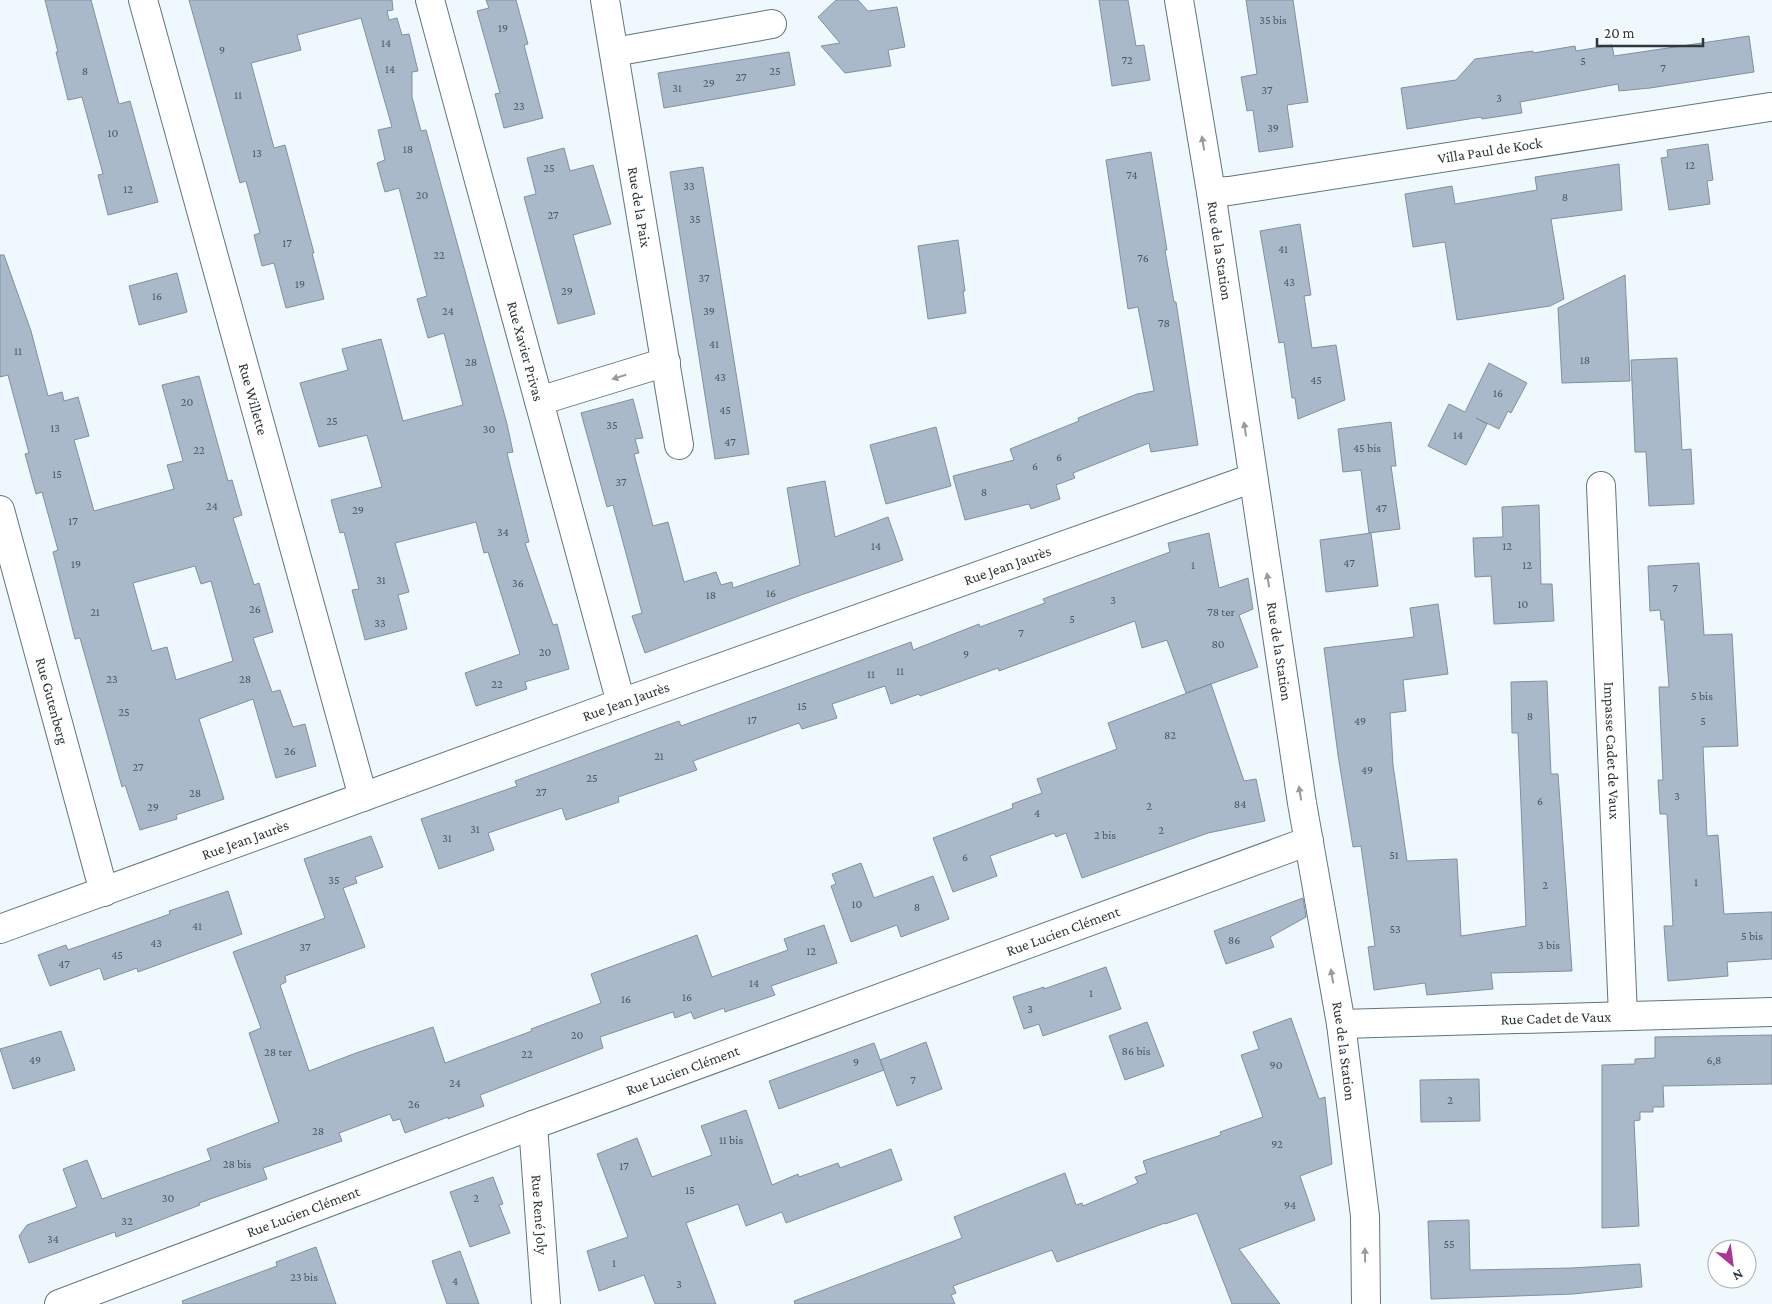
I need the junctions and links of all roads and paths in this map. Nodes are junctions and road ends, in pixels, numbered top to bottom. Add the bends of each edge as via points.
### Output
1 (143, 0) edge
2 (430, 0) edge
3 (605, 0) edge
4 (1179, 0) edge
5 (772, 24) dead end
6 (614, 52) junction
7 (1770, 107) dead end
8 (1211, 192) junction
9 (666, 362) junction
10 (539, 401) junction
11 (679, 445) dead end
12 (1253, 478) junction
13 (1601, 486) dead end
14 (0, 510) edge
15 (621, 703) junction
16 (363, 797) junction
17 (1309, 841) junction
18 (104, 892) junction
19 (0, 929) edge
20 (1772, 1012) edge
21 (1623, 1016) junction
22 (1341, 1024) junction
23 (533, 1125) junction
24 (59, 1304) edge
25 (546, 1304) edge
26 (1366, 1304) edge

1 - 16 street, Rue Willette
2 - 10 street, Rue Xavier Privas
3 - 6 street, Rue de la Paix
8 -> 4 street, Rue de la Station
5 - 6 street
6 - 9 street, Rue de la Paix
7 - 8 street, Villa Paul de Kock
12 -> 8 street, Rue de la Station
9 -> 10 street
9 - 11 street, Rue de la Paix
10 - 15 street, Rue Xavier Privas
12 - 15 street, Rue Jean Jaurès
17 -> 12 street, Rue de la Station
13 - 21 street, Impasse Cadet de Vaux
14 - 18 street, Rue Gutenberg
15 - 16 street, Rue Jean Jaurès
16 - 18 street, Rue Jean Jaurès
22 -> 17 street, Rue de la Station
17 - 23 street, Rue Lucien Clément
18 - 19 street, Rue Jean Jaurès
20 - 21 street, Rue Cadet de Vaux
21 - 22 street, Rue Cadet de Vaux
26 -> 22 street, Rue de la Station via 1365,1216
23 - 24 street, Rue Lucien Clément
23 - 25 street, Rue René Joly

